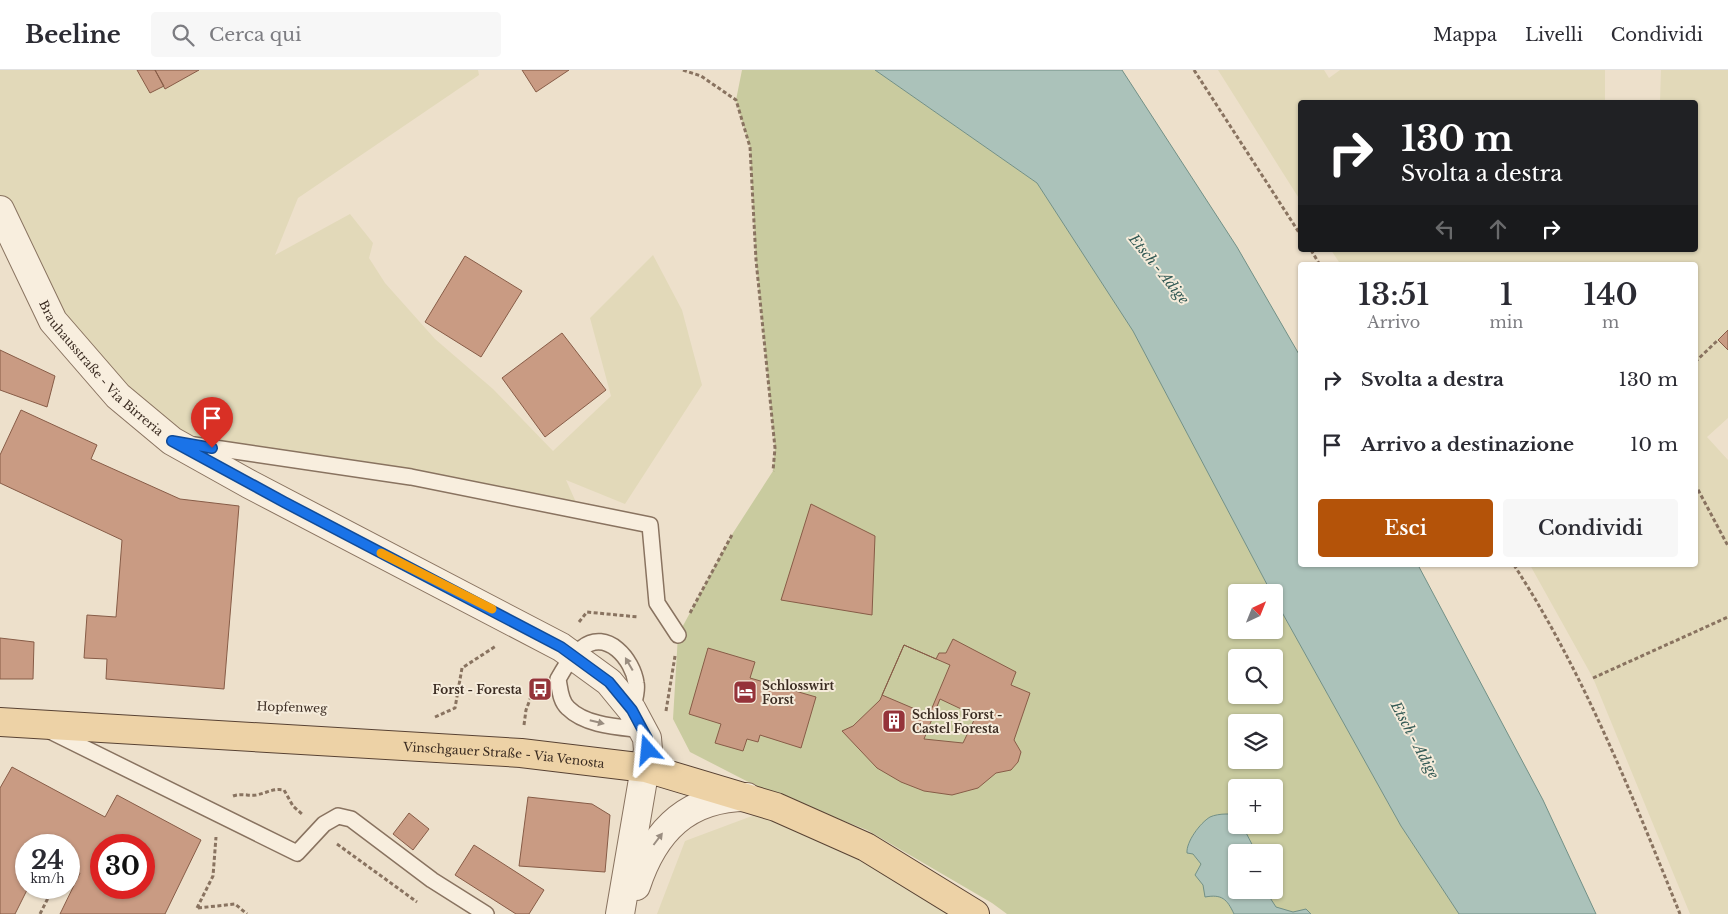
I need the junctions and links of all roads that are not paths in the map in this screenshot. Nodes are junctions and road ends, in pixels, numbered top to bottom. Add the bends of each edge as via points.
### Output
1 (0, 210) edge
2 (172, 441) junction
3 (678, 635) road end
4 (573, 656) junction
5 (637, 720) junction
6 (0, 722) edge
7 (40, 726) junction
8 (646, 768) junction
9 (747, 797) junction
10 (486, 914) edge
11 (621, 914) edge
12 (975, 914) edge

1 - 2 street, Brauhausstraße - Via Birreria via 53,321 118,396
2 - 3 lane via 411,477 650,525 657,603
2 - 4 street, Brauhausstraße - Via Birreria
4 - 5 street, Brauhausstraße - Via Birreria via 609,682
4 -> 5 lane via 558,679 567,708 583,718 617,727
5 - 8 street, Brauhausstraße - Via Birreria via 647,738
6 - 7 main road, Vinschgauer Straße - Via Venosta
7 - 8 main road, Vinschgauer Straße - Via Venosta via 521,753
7 - 10 lane via 297,854 324,824 338,816 352,819 432,880
8 - 9 main road, Vinschgauer Straße - Via Venosta
8 - 11 street, Brauhausstraße - Via Birreria
11 -> 9 street via 630,903 653,847 668,826 709,802 726,797
9 - 12 main road, Vinschgauer Straße - Via Venosta via 866,847

